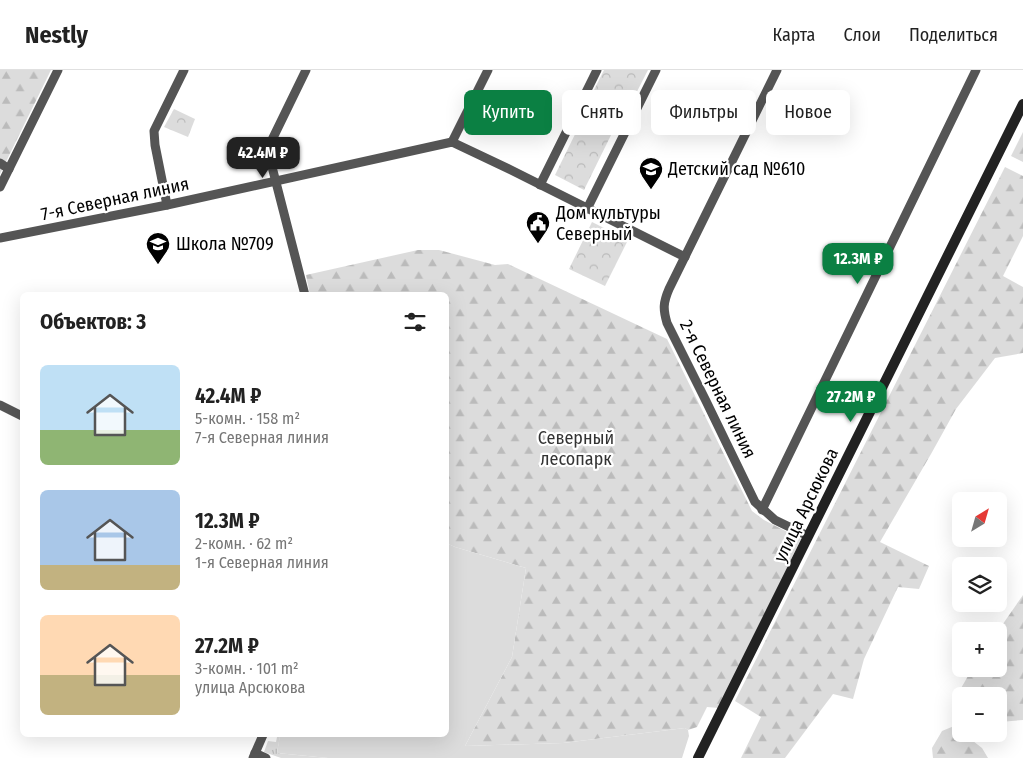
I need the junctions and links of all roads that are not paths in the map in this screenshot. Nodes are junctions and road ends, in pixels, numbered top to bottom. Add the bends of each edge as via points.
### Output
1 (58, 70) edge
2 (184, 70) edge
3 (306, 70) edge
4 (488, 70) edge
5 (597, 70) edge
6 (656, 70) edge
7 (776, 70) edge
8 (976, 70) edge
9 (587, 90) edge
10 (641, 100) edge
11 (1023, 104) edge
12 (565, 135) edge
13 (624, 135) edge
14 (452, 142) junction
15 (0, 163) edge
16 (9, 169) junction
17 (276, 181) junction
18 (540, 185) junction
19 (0, 187) edge
20 (166, 205) junction
21 (587, 209) junction
22 (0, 238) edge
23 (685, 257) junction
24 (304, 292) edge
25 (0, 405) edge
26 (20, 415) edge
27 (762, 510) junction
28 (808, 536) junction
29 (262, 737) edge
30 (254, 756) edge
31 (266, 758) edge
32 (698, 758) edge

1 - 16 street
2 - 20 street via 154,131
3 - 17 street via 269,146
4 - 14 street
5 - 9 street
6 - 10 street
7 - 23 street, 2-я Северная линия
8 - 27 street
11 - 28 street, улица Арсюкова
12 - 18 street
13 - 21 street
14 - 17 street, 7-я Северная линия
14 - 18 street
15 - 16 street
16 - 19 street
17 - 20 street, 7-я Северная линия
17 - 24 street
18 - 21 street
20 - 22 street, 7-я Северная линия
21 - 23 street
23 - 27 street, 2-я Северная линия via 664,301 667,323 755,502
25 - 26 street
27 - 28 street, 2-я Северная линия
28 - 32 street, улица Арсюкова
29 - 30 street
30 - 31 street

